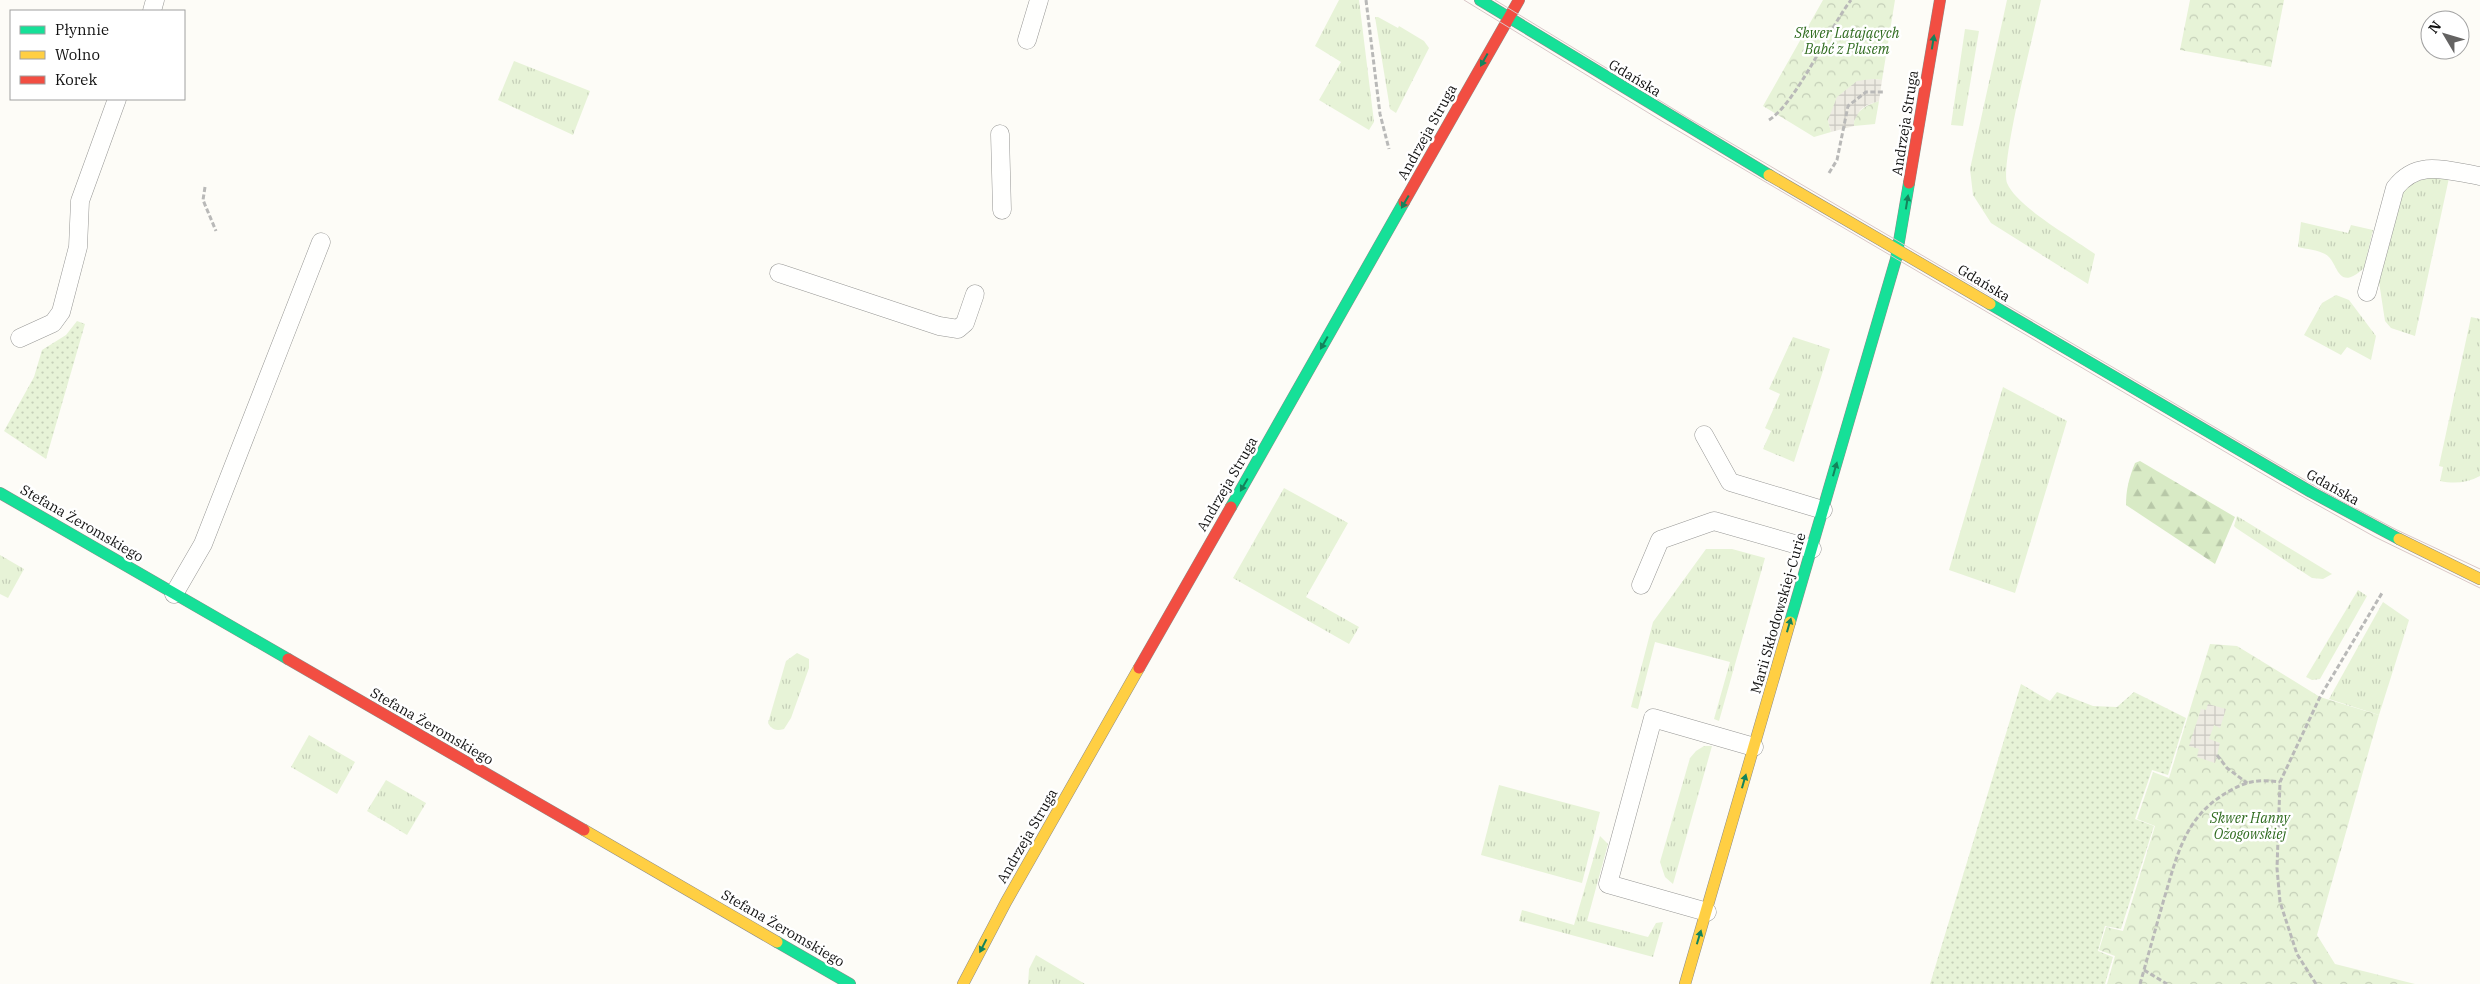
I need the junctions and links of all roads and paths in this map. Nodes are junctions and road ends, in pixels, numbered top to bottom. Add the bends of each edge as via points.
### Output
1 (1039, 0) edge
2 (1366, 0) edge
3 (1480, 0) edge
4 (1519, 0) edge
5 (1851, 0) edge
6 (1940, 0) edge
7 (1508, 18) junction
8 (1027, 40) dead end
9 (1885, 92) dead end
10 (117, 100) edge
11 (1769, 120) dead end
12 (1000, 134) dead end
13 (1389, 149) dead end
14 (1829, 173) dead end
15 (2480, 176) edge
16 (205, 187) dead end
17 (1002, 210) dead end
18 (216, 231) dead end
19 (321, 242) dead end
20 (1899, 250) junction
21 (779, 274) dead end
22 (2368, 292) dead end
23 (976, 294) dead end
24 (20, 338) dead end
25 (1704, 436) dead end
26 (0, 493) edge
27 (1823, 510) junction
28 (1812, 549) junction
29 (2480, 579) edge
30 (1640, 585) dead end
31 (2382, 593) dead end
32 (174, 594) junction
33 (1754, 747) junction
34 (2217, 755) dead end
35 (2280, 782) junction
36 (2246, 783) junction
37 (1706, 912) junction
38 (2144, 970) junction
39 (850, 984) edge
40 (963, 984) edge
41 (1685, 984) edge
42 (2140, 984) edge
43 (2168, 984) edge
44 (2316, 984) edge

1 - 8 lane
2 - 13 path via 1380,114
3 - 7 street, Gdańska
4 - 7 street, Andrzeja Struga
5 - 11 path via 1789,98
20 -> 6 street, Andrzeja Struga
7 - 20 street, Gdańska
7 -> 40 street, Andrzeja Struga via 1006,902
9 - 14 path via 1866,92 1848,106 1836,160
10 - 24 lane via 80,201 78,247 61,312 53,323
12 - 17 lane
15 - 22 lane via 2430,167 2401,181 2395,188
16 - 18 path via 203,200
19 - 32 lane via 203,544
27 -> 20 street, Marii Skłodowskiej-Curie
20 - 29 street, Gdańska via 2311,492
21 - 23 lane via 939,326 958,329 965,323
25 - 27 lane via 1730,482
26 - 32 street, Stefana Żeromskiego
27 - 28 street, Marii Skłodowskiej-Curie
28 - 30 lane via 1714,521 1660,540
33 -> 28 street, Marii Skłodowskiej-Curie
31 - 35 path via 2320,697
32 - 39 street, Stefana Żeromskiego
37 -> 33 street, Marii Skłodowskiej-Curie
33 - 37 lane via 1653,718 1608,884
34 - 36 path
35 - 36 path via 2260,779
35 - 44 path via 2276,868 2280,902 2297,954
36 - 38 path via 2207,805 2185,835
41 -> 37 street, Marii Skłodowskiej-Curie
38 - 42 path
38 - 43 path

